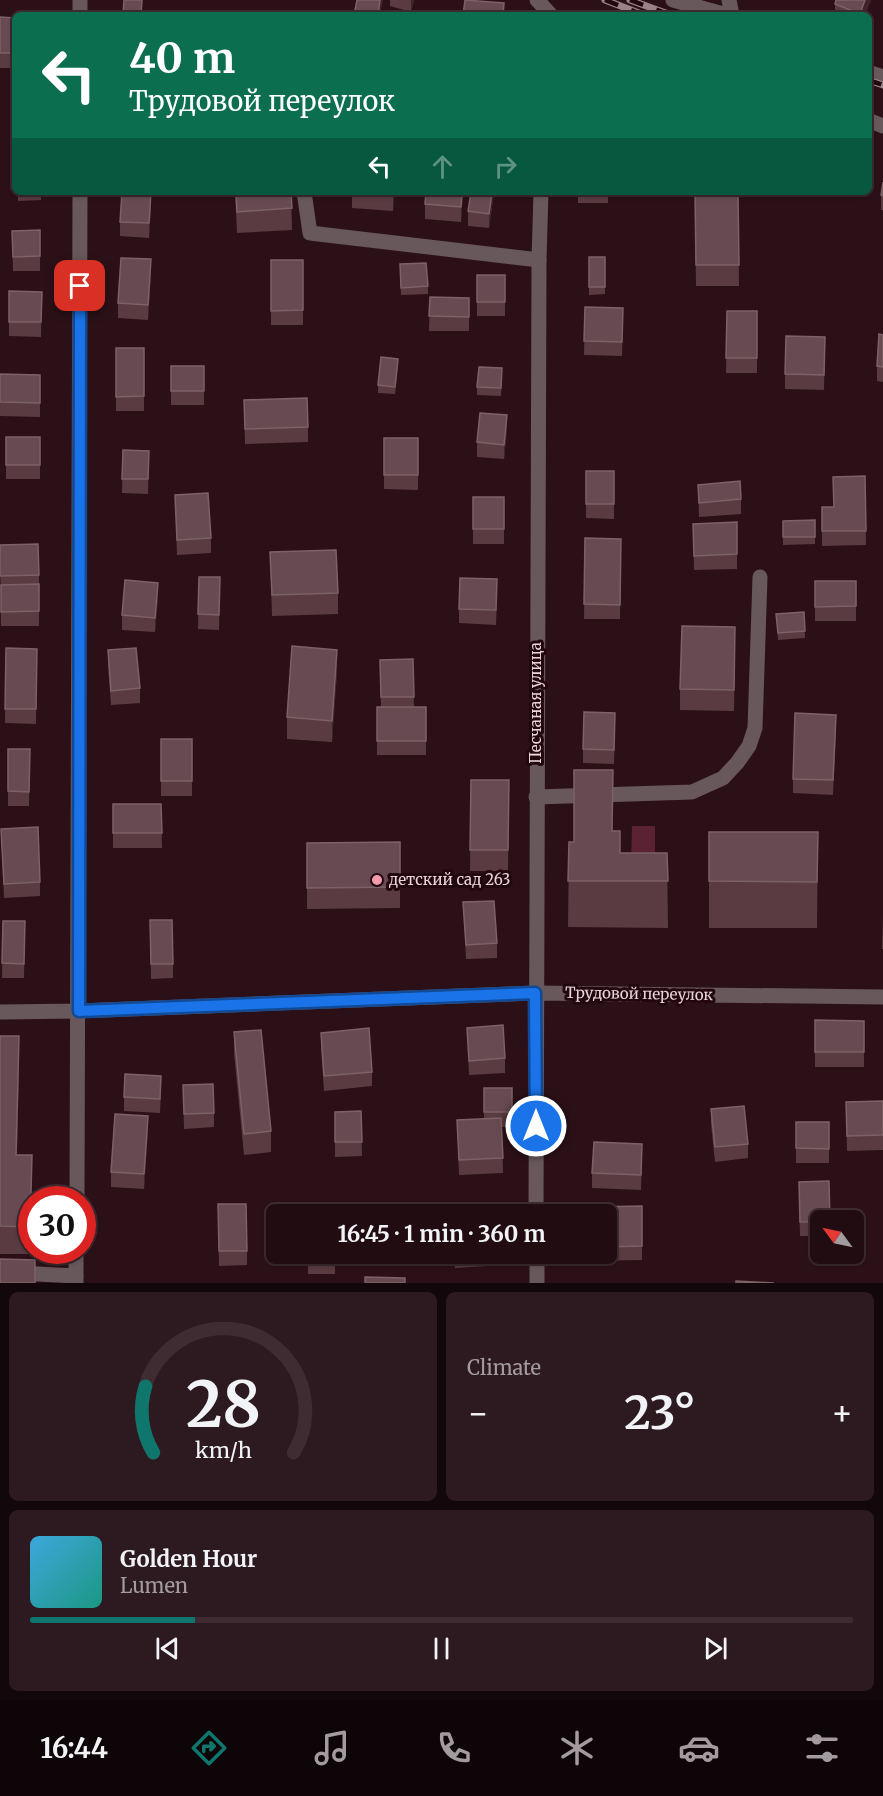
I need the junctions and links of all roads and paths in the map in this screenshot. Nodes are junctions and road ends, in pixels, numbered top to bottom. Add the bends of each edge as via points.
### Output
1 (537, 0) edge
2 (673, 0) edge
3 (548, 12) edge
4 (716, 12) edge
5 (80, 195) edge
6 (303, 195) edge
7 (541, 195) edge
8 (539, 260) junction
9 (760, 577) dead end
10 (536, 797) junction
11 (535, 993) junction
12 (883, 997) edge
13 (79, 1011) junction
14 (0, 1012) edge
15 (77, 1186) edge
16 (536, 1204) edge
17 (76, 1264) edge
18 (537, 1264) edge
19 (0, 1272) edge
20 (76, 1280) edge
21 (537, 1283) edge

1 - 3 street
2 - 4 street
5 - 13 street
6 - 8 street via 309,233
7 - 8 street, Песчаная улица
8 - 10 street, Песчаная улица
9 - 10 street via 755,728 730,771 692,792
10 - 11 street, Песчаная улица
11 - 12 street, Трудовой переулок
11 - 13 street, Трудовой переулок
11 - 16 street, Песчаная улица
13 - 14 street, Трудовой переулок
13 - 15 street
17 - 20 street
18 - 21 street
19 - 20 street

